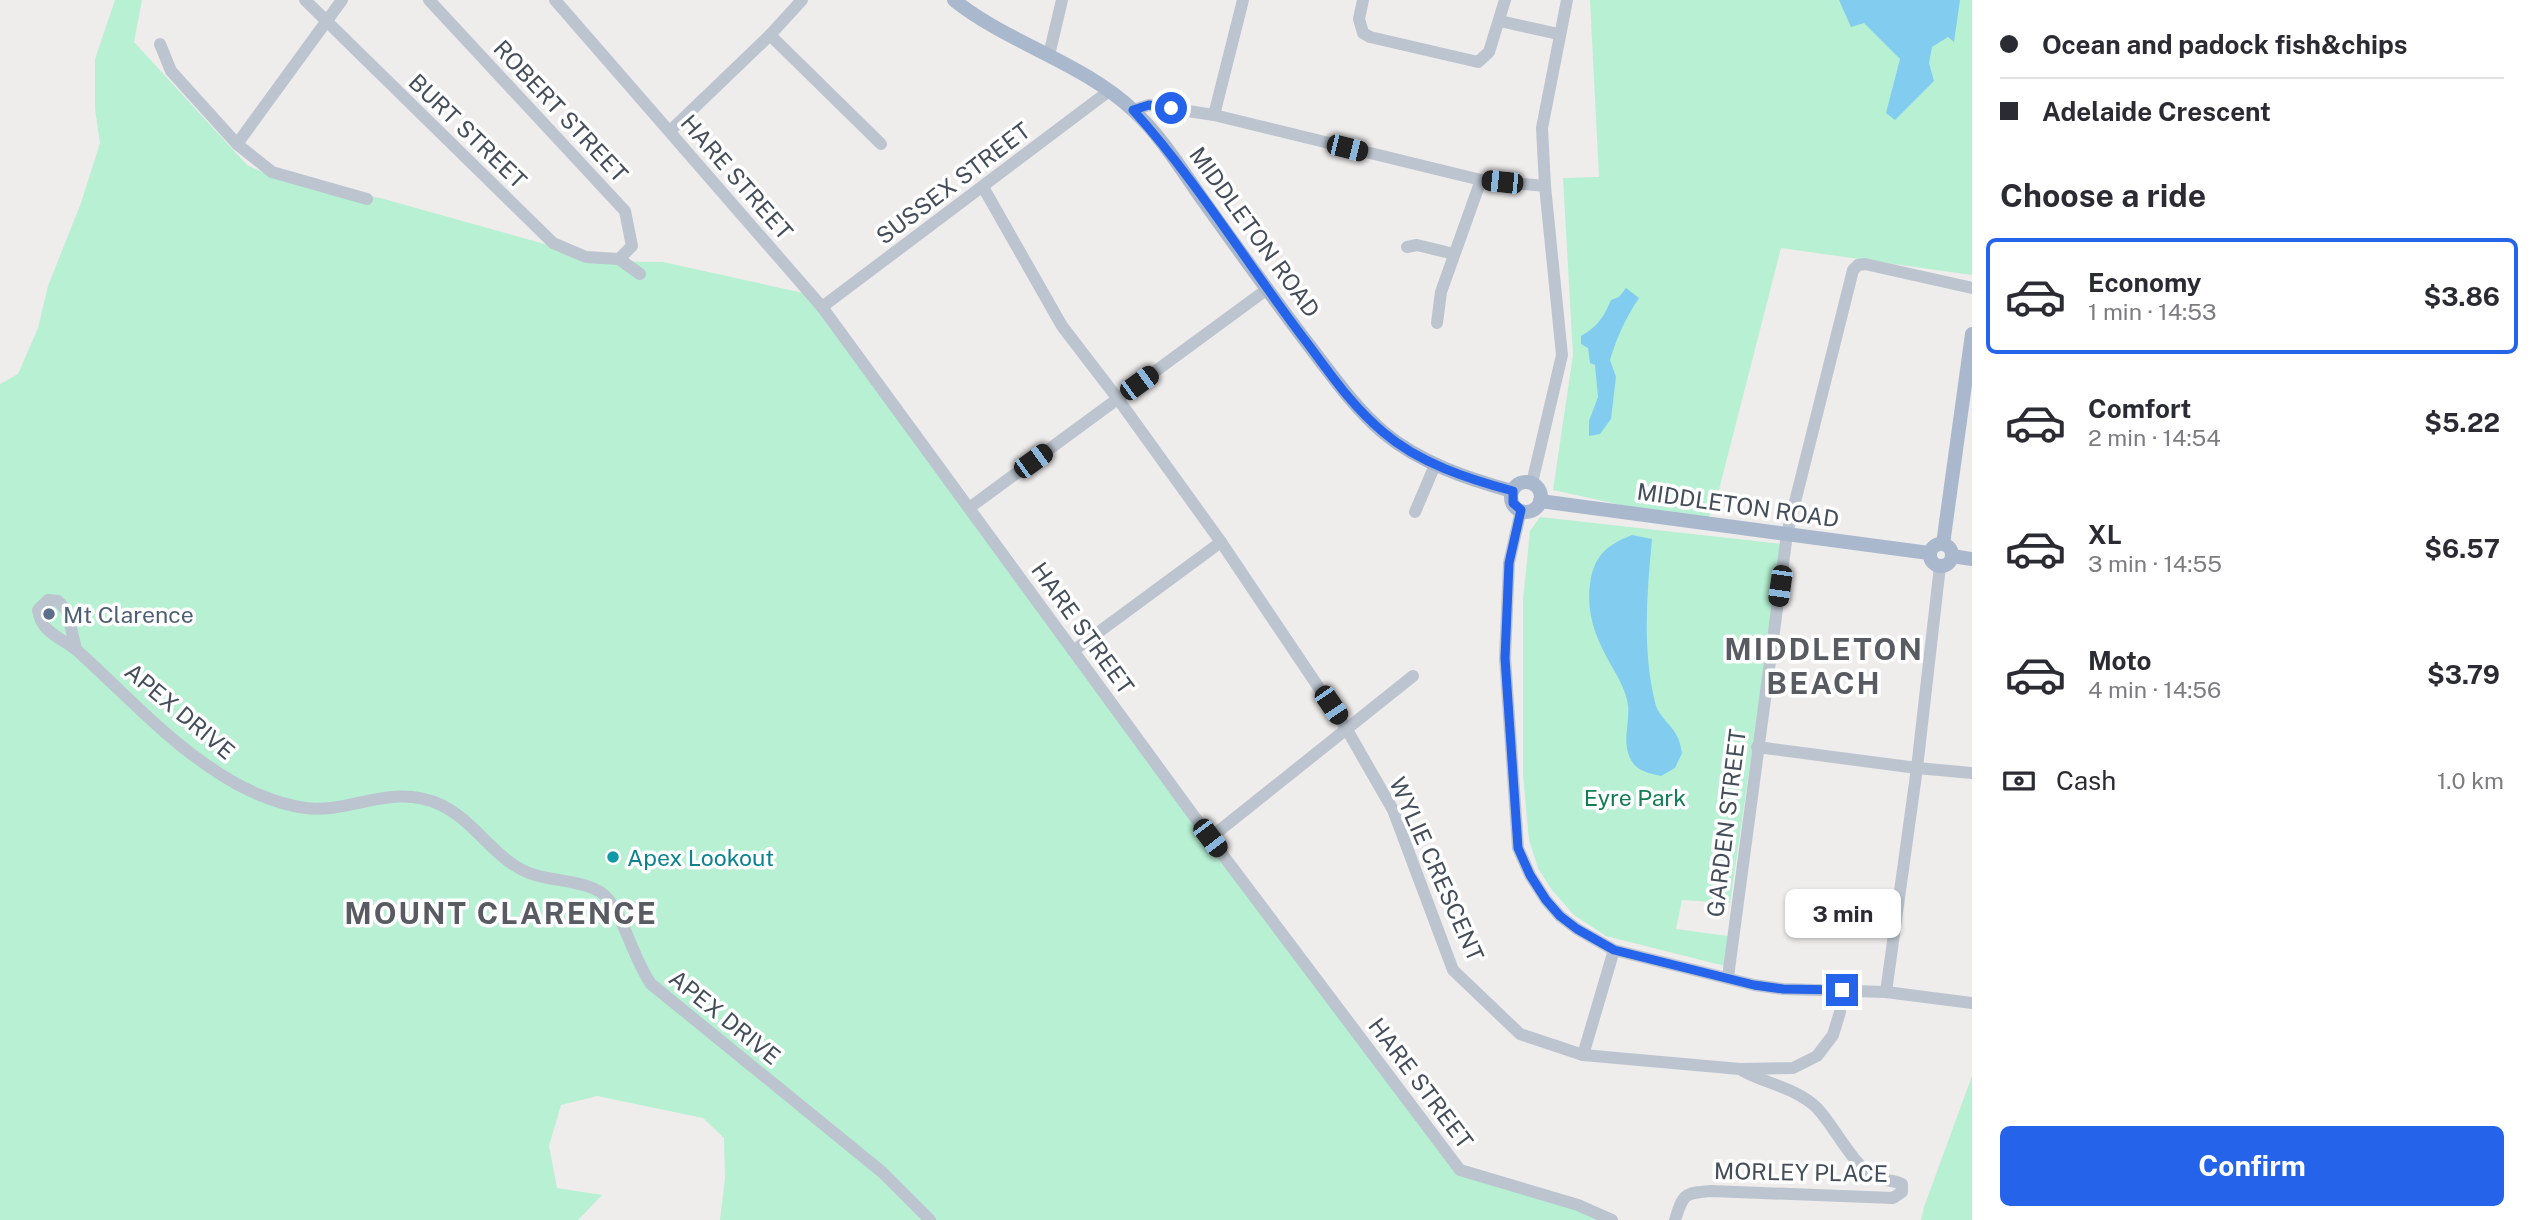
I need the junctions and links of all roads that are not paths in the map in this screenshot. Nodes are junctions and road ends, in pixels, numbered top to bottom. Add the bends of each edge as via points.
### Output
1 (305, 0) edge
2 (342, 0) edge
3 (429, 0) edge
4 (555, 0) edge
5 (802, 0) edge
6 (954, 0) edge
7 (1062, 0) edge
8 (1243, 0) edge
9 (1363, 0) edge
10 (1505, 0) edge
11 (1567, 0) edge
12 (1500, 21) junction
13 (326, 22) junction
14 (1558, 34) junction
15 (770, 35) junction
16 (160, 44) dead end
17 (1049, 55) junction
18 (1108, 91) junction
19 (1133, 110) junction
20 (1214, 115) junction
21 (670, 131) junction
22 (237, 144) junction
23 (881, 144) dead end
24 (1481, 180) junction
25 (1545, 186) junction
26 (983, 187) junction
27 (367, 199) dead end
28 (1407, 247) dead end
29 (1454, 254) junction
30 (619, 259) junction
31 (639, 274) dead end
32 (1972, 288) edge
33 (1266, 289) junction
34 (822, 307) junction
35 (1437, 323) dead end
36 (1972, 334) edge
37 (1118, 398) junction
38 (1435, 465) junction
39 (1532, 483) junction
40 (1513, 491) junction
41 (1540, 501) junction
42 (969, 508) junction
43 (1521, 510) junction
44 (1415, 512) dead end
45 (1787, 534) junction
46 (1221, 542) junction
47 (1943, 544) junction
48 (1929, 553) junction
49 (1952, 556) junction
50 (1972, 559) edge
51 (1940, 566) junction
52 (76, 649) dead end
53 (1073, 651) junction
54 (1413, 676) dead end
55 (1346, 728) junction
56 (1757, 747) junction
57 (1917, 768) junction
58 (1972, 773) edge
59 (1210, 838) junction
60 (1614, 950) junction
61 (1728, 977) junction
62 (1842, 990) junction
63 (1886, 992) junction
64 (1972, 1003) edge
65 (1583, 1055) junction
66 (1740, 1069) junction
67 (930, 1220) edge
68 (1612, 1220) edge
69 (1675, 1220) edge

1 - 13 street, BURT STREET
2 - 13 street
3 - 30 street, ROBERT STREET via 625,211 632,246
4 - 21 street, HARE STREET
5 - 15 street
6 - 17 main road, MIDDLETON ROAD via 976,17
7 - 17 street
8 - 20 street
9 - 12 street via 1359,19 1363,33 1370,37 1478,62 1489,52
10 - 12 street
11 - 14 street
12 - 14 street
13 - 22 street
13 - 30 street, BURT STREET via 553,243 586,257
14 - 25 street via 1542,128
15 - 21 street
15 - 23 street
16 - 22 street via 171,71
17 - 18 main road, MIDDLETON ROAD
18 - 19 main road, MIDDLETON ROAD
18 - 26 street, SUSSEX STREET
19 - 20 street via 1149,105
19 - 33 main road, MIDDLETON ROAD via 1174,159
20 - 24 street
21 - 34 street, HARE STREET
22 - 27 street via 272,172
24 - 25 street
24 - 29 street
25 - 39 street via 1562,355
26 - 34 street, SUSSEX STREET
26 - 37 street, WYLIE CRESCENT via 1062,326
28 - 29 street
29 - 35 street via 1441,292
30 - 31 street
32 - 45 street, GARDEN STREET via 1865,264 1853,270
33 - 37 street
33 - 38 main road, MIDDLETON ROAD via 1354,405 1385,434
34 - 42 street, HARE STREET
36 - 47 main road
37 - 42 street
37 - 46 street, WYLIE CRESCENT
38 - 40 main road, MIDDLETON ROAD
38 - 44 street
39 - 40 main road via 1520,483
39 - 41 main road via 1540,491
40 - 43 main road via 1513,503
41 - 43 main road via 1532,510
41 - 45 main road, MIDDLETON ROAD
42 - 53 street, HARE STREET
43 - 60 street via 1509,563 1505,658 1518,848 1530,875 1560,916
45 - 48 main road, MIDDLETON ROAD
45 - 56 street, GARDEN STREET
46 - 53 street
46 - 55 street, WYLIE CRESCENT
47 - 48 main road via 1934,545
47 - 49 main road
48 - 51 main road via 1932,562
49 - 50 main road
49 - 51 main road via 1948,564
51 - 57 street
52 - 67 street, APEX DRIVE via 186,750 229,780 304,808 391,797 427,800 455,814 515,867 540,878 600,891 617,914 651,984 883,1172
53 - 59 street, HARE STREET
54 - 55 street
55 - 59 street
55 - 65 street, WYLIE CRESCENT via 1393,810 1453,970 1520,1034
56 - 57 street
56 - 61 street, GARDEN STREET
57 - 58 street
57 - 63 street
59 - 68 street, HARE STREET via 1460,1170 1578,1205
60 - 61 street
60 - 65 street
61 - 62 street via 1783,989
62 - 63 street
62 - 66 street, WYLIE CRESCENT via 1833,1035 1817,1056 1793,1068
63 - 64 street
65 - 66 street, WYLIE CRESCENT
66 - 69 street, MORLEY PLACE via 1815,1106 1854,1159 1876,1178 1902,1184 1902,1192 1893,1198 1689,1193 1682,1198

